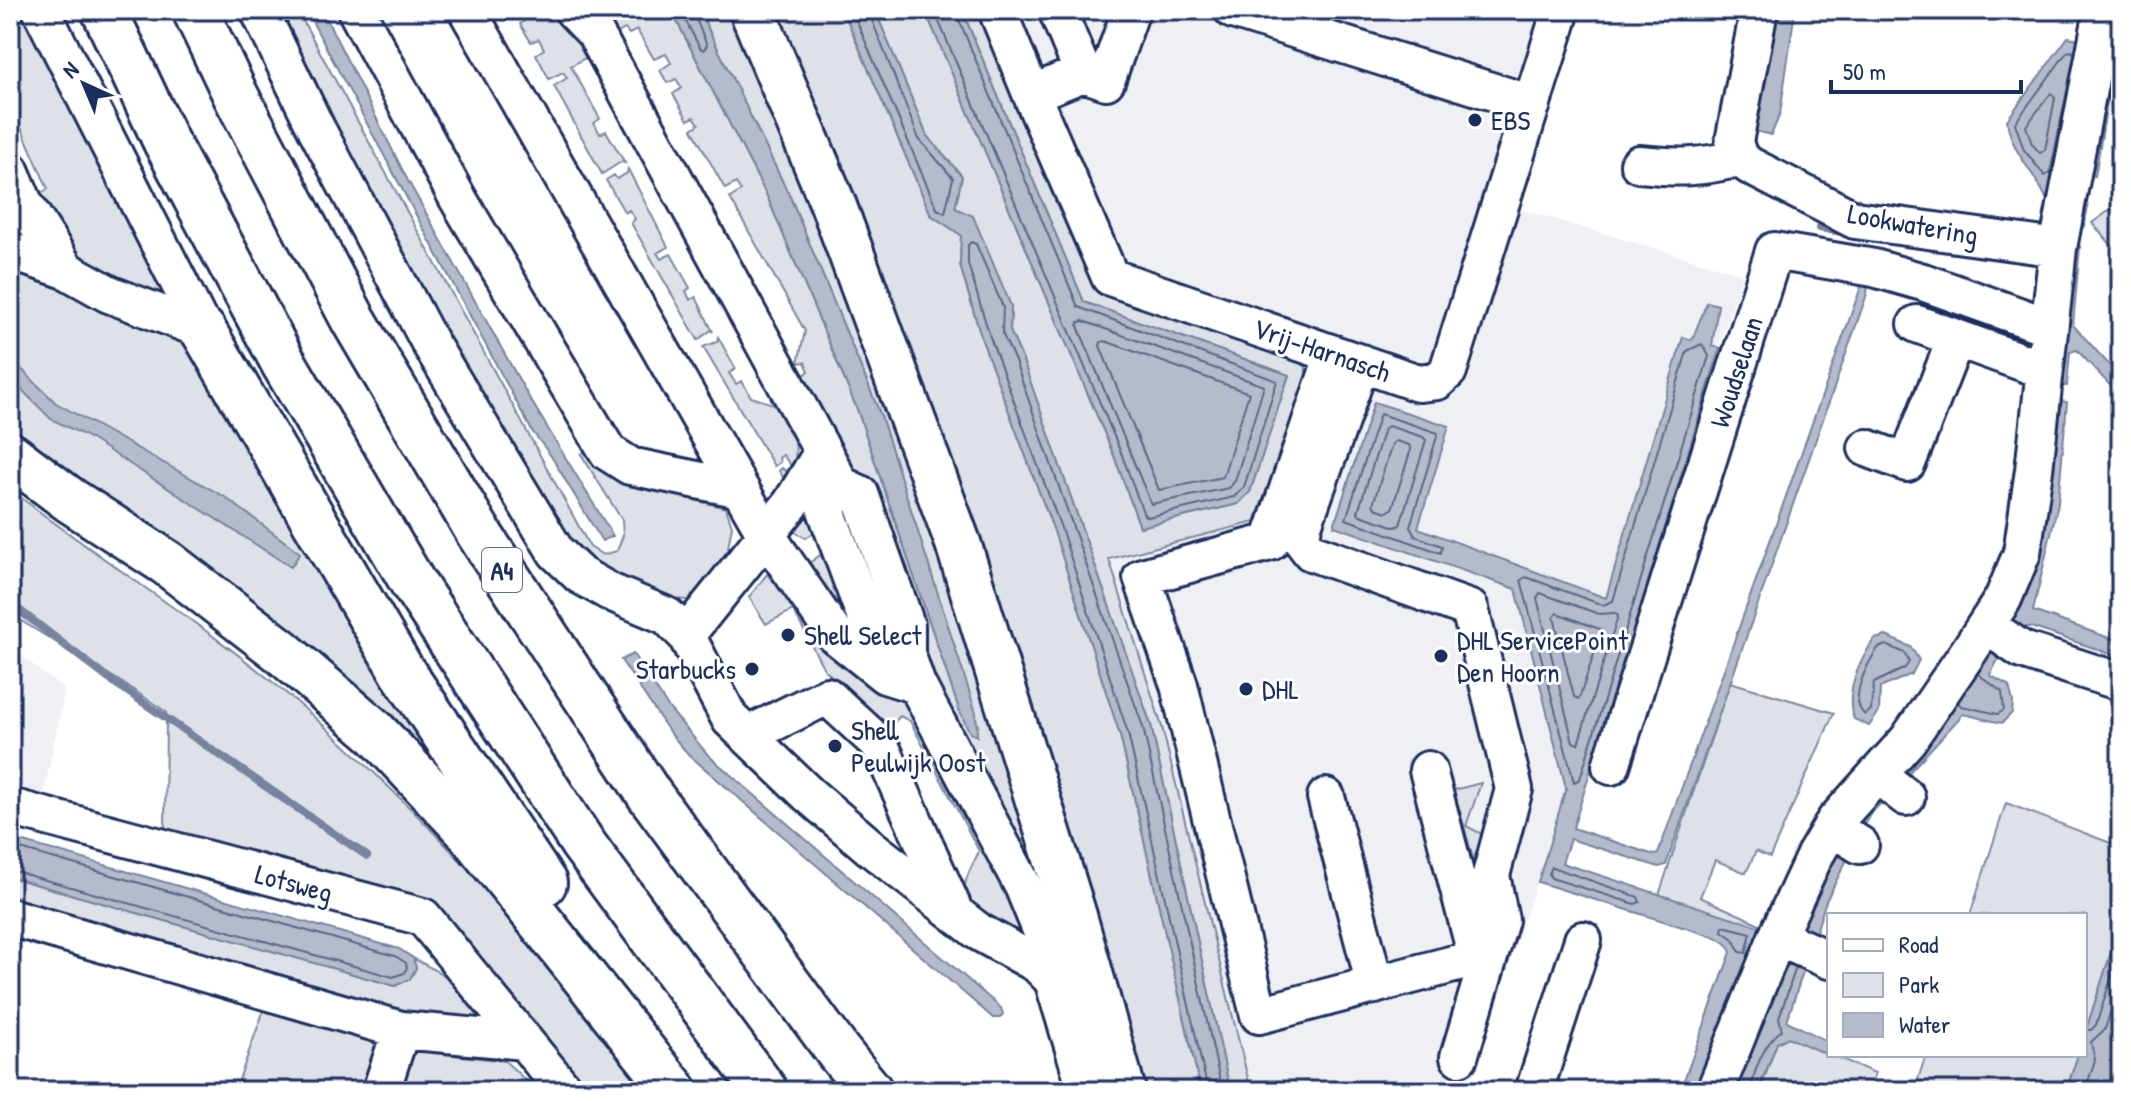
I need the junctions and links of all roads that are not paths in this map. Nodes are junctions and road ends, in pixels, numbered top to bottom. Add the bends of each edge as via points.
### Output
1 (41, 10) edge
2 (104, 10) edge
3 (195, 10) edge
4 (259, 10) edge
5 (356, 10) edge
6 (467, 10) edge
7 (573, 10) edge
8 (752, 10) edge
9 (997, 10) edge
10 (1057, 10) edge
11 (1131, 10) edge
12 (1233, 10) edge
13 (1561, 10) edge
14 (1759, 10) edge
15 (2103, 10) edge
16 (1083, 73) junction
17 (1031, 94) junction
18 (1532, 104) junction
19 (1739, 158) junction
20 (1639, 164) dead end
21 (10, 170) edge
22 (2058, 248) junction
23 (10, 251) edge
24 (66, 270) junction
25 (1917, 324) dead end
26 (2049, 327) junction
27 (203, 330) junction
28 (1956, 338) junction
29 (1348, 359) junction
30 (2044, 370) junction
31 (1867, 448) dead end
32 (822, 453) junction
33 (10, 455) edge
34 (740, 489) junction
35 (1290, 521) junction
36 (767, 536) junction
37 (686, 635) junction
38 (2001, 635) junction
39 (912, 669) junction
40 (2121, 682) edge
41 (748, 735) junction
42 (1611, 766) dead end
43 (1428, 770) dead end
44 (1326, 797) dead end
45 (10, 807) edge
46 (954, 911) junction
47 (10, 917) edge
48 (1583, 940) dead end
49 (1803, 948) edge
50 (1375, 985) junction
51 (1059, 986) junction
52 (401, 1030) junction
53 (524, 1041) junction
54 (1459, 1057) dead end
55 (381, 1091) edge
56 (565, 1091) edge
57 (675, 1091) edge
58 (683, 1091) edge
59 (765, 1091) edge
60 (870, 1091) edge
61 (1091, 1091) edge
62 (1123, 1091) edge
63 (1534, 1091) edge
64 (1715, 1091) edge

1 - 27 street
2 - 59 highway via 166,142 283,362 413,583 583,844
3 - 60 highway, A4 via 353,319 480,535 649,794
4 - 37 street, A4 via 430,343 556,552 580,575 667,616
5 - 34 street via 457,197 608,452 630,466
6 - 34 street
7 - 32 street via 595,33
8 - 62 highway via 833,204 958,543
9 - 17 street, Vrij-Harnasch
10 - 16 street
11 - 16 street via 1106,81
12 - 18 street
13 - 18 street, Vrij-Harnasch
14 - 19 street via 1734,142
15 - 22 street
16 - 17 street
17 - 29 street, Vrij-Harnasch via 1110,277
18 - 29 street, Vrij-Harnasch via 1448,371 1437,381 1418,383
19 - 20 street via 1703,167
19 - 22 street, Lookwatering via 1855,220
21 - 24 street
22 - 26 street
23 - 24 street
24 - 27 street via 109,294
25 - 28 street
26 - 30 street
26 - 42 street, Woudselaan via 1874,268 1774,251
27 - 58 highway via 402,671
28 - 30 street
28 - 31 street via 1907,463
29 - 35 street
30 - 38 street via 2044,484 2003,599
32 - 36 street
32 - 39 street via 841,485 860,494 906,625
33 - 57 highway via 167,563 374,731 469,832
34 - 36 street
35 - 50 street via 1270,542 1142,577 1179,685 1259,1015
35 - 54 street via 1311,552 1470,609 1514,789 1491,875 1500,920
36 - 37 street
36 - 39 street via 835,635 885,675
37 - 41 street, A4 via 730,719
38 - 40 street
38 - 49 street via 1908,740 1889,784 1802,880
39 - 51 street via 1023,886
41 - 46 street, A4 via 808,794
41 - 46 street, A4 via 827,696 880,745
43 - 50 street via 1477,958
44 - 50 street
45 - 53 street, Lotsweg via 423,917
46 - 51 street, A4 via 991,941 1037,964
47 - 52 street
48 - 63 street
49 - 64 street
51 - 61 highway
52 - 53 street
52 - 55 street
53 - 56 street, Lotsweg

